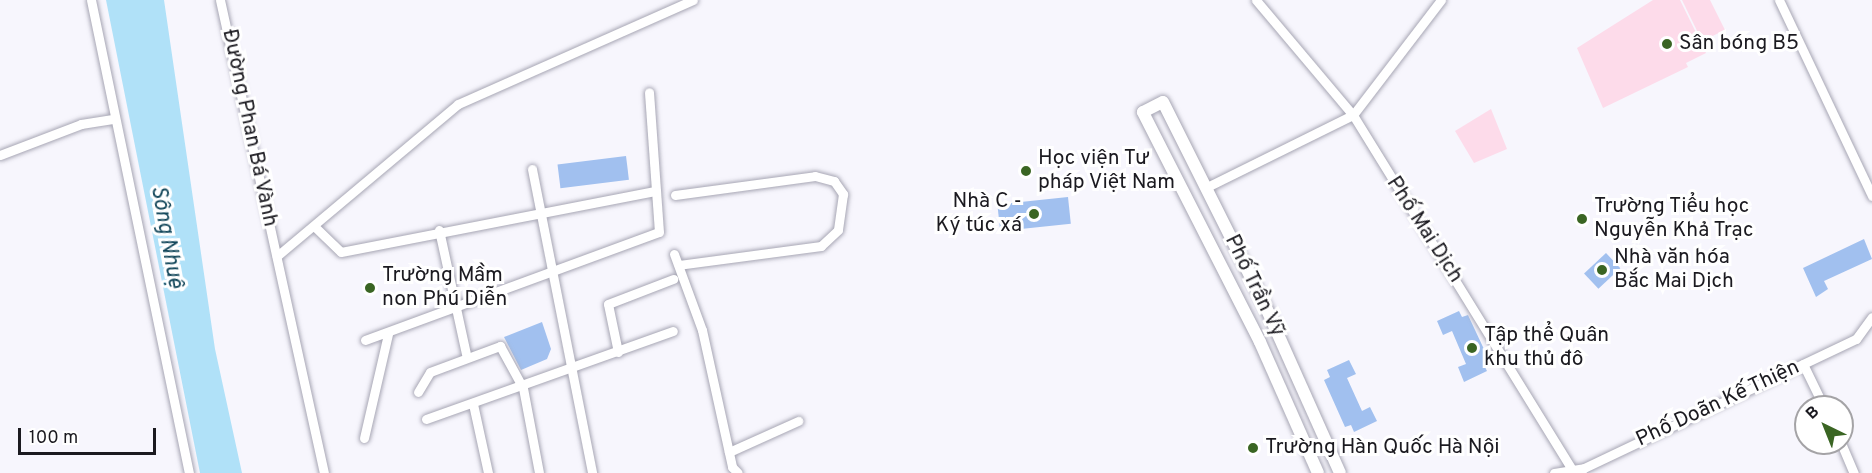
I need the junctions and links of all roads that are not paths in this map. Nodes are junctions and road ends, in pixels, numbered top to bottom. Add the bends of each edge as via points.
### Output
1 (91, 0) edge
2 (220, 0) edge
3 (693, 0) edge
4 (1256, 0) edge
5 (1442, 0) edge
6 (1779, 0) edge
7 (649, 92) dead end
8 (1353, 115) junction
9 (113, 119) junction
10 (0, 155) edge
11 (532, 168) dead end
12 (1205, 188) junction
13 (656, 191) junction
14 (675, 195) dead end
15 (1872, 196) edge
16 (1188, 197) junction
17 (541, 209) junction
18 (314, 226) junction
19 (439, 230) junction
20 (674, 254) dead end
21 (277, 256) junction
22 (679, 265) junction
23 (554, 271) junction
24 (673, 279) dead end
25 (454, 309) junction
26 (1872, 317) edge
27 (673, 331) dead end
28 (388, 334) junction
29 (365, 340) dead end
30 (618, 352) junction
31 (466, 354) junction
32 (1803, 364) junction
33 (571, 369) junction
34 (523, 388) junction
35 (418, 392) dead end
36 (1818, 395) edge
37 (473, 404) junction
38 (426, 419) dead end
39 (798, 421) dead end
40 (364, 438) dead end
41 (729, 452) junction
42 (1846, 455) edge
43 (1573, 471) edge
44 (189, 473) edge
45 (324, 473) edge
46 (488, 473) edge
47 (539, 473) edge
48 (592, 473) edge
49 (738, 473) edge
50 (1318, 473) edge
51 (1340, 473) edge
52 (1554, 473) edge
53 (1854, 473) edge

1 - 9 street
2 - 21 street, Đường Phan Bá Vành
3 - 18 street via 458,104
4 - 8 street, Phố Mai Dịch
5 - 8 street
6 - 15 street
7 - 13 street
8 - 12 street
8 - 43 street, Phố Mai Dịch
9 - 10 street via 81,124
9 - 44 street
11 - 17 street
12 - 16 main road
12 - 16 main road, Phố Trần Vỹ via 1163,102 1143,112
12 - 51 main road, Phố Trần Vỹ
13 - 17 street
13 - 23 street via 659,232
14 - 22 street via 815,176 834,181 843,194 838,230 820,246
16 - 50 main road, Phố Trần Vỹ
17 - 19 street
17 - 23 street
18 - 19 street via 341,252
18 - 21 street
19 - 25 street
20 - 22 street
21 - 45 street, Đường Phan Bá Vành
22 - 41 street via 702,330
23 - 25 street
23 - 33 street
24 - 30 street via 608,304
25 - 28 street
25 - 31 street
26 - 32 street, Phố Doãn Kế Thiện via 1856,339
27 - 30 street
28 - 29 street
28 - 40 street
30 - 33 street
31 - 34 street via 500,346
31 - 35 street via 430,372
32 - 36 street
32 - 43 street, Phố Doãn Kế Thiện
33 - 34 street
33 - 48 street
34 - 37 street
34 - 47 street
37 - 38 street
37 - 46 street
39 - 41 street
41 - 49 street
42 - 53 street
43 - 52 street, Phố Doãn Kế Thiện

